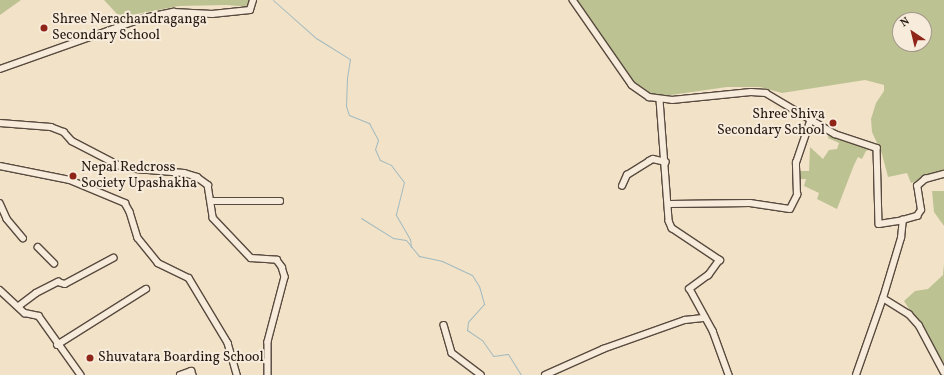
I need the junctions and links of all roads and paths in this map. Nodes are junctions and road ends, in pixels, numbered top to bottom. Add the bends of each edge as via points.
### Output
1 (253, 0) edge
2 (573, 0) edge
3 (0, 68) edge
4 (660, 100) junction
5 (811, 119) junction
6 (0, 123) edge
7 (666, 162) junction
8 (0, 166) edge
9 (944, 174) edge
10 (622, 186) dead end
11 (211, 201) junction
12 (280, 201) dead end
13 (0, 203) edge
14 (670, 204) junction
15 (0, 216) edge
16 (903, 220) junction
17 (10, 222) junction
18 (23, 238) dead end
19 (38, 248) dead end
20 (113, 258) dead end
21 (54, 263) dead end
22 (146, 289) dead end
23 (0, 290) edge
24 (882, 298) junction
25 (19, 306) junction
26 (705, 318) junction
27 (444, 325) dead end
28 (57, 345) junction
29 (72, 365) junction
30 (944, 372) edge
31 (74, 375) edge
32 (81, 375) edge
33 (180, 375) edge
34 (193, 375) edge
35 (237, 375) edge
36 (268, 375) edge
37 (481, 375) edge
38 (545, 375) edge
39 (729, 375) edge
40 (856, 375) edge

1 - 3 street via 250,10 212,14 173,12 144,18
2 - 4 street via 632,84 649,97
4 - 5 street via 766,93
4 - 7 street
5 - 14 street via 796,163 797,195 790,208 750,203
5 - 16 street via 835,134 877,148 879,224
6 - 11 street via 51,127 64,132 72,141 124,168 184,173 197,177 208,185
7 - 10 street via 648,161 627,175
7 - 14 street
8 - 35 street via 70,180 125,203 138,238 158,263 189,278 228,343
9 - 16 street via 918,184 920,213
11 - 12 street
11 - 36 street via 213,218 251,258 277,260 282,267 285,277 268,342
13 - 17 street
14 - 26 street via 672,228 720,260 709,275 690,289
15 - 17 street
16 - 24 street
17 - 18 street
19 - 21 street
20 - 25 street via 66,284 58,282 42,290
22 - 28 street
23 - 25 street
24 - 30 street via 910,314 919,325
24 - 40 street
25 - 28 street via 25,313 39,316
26 - 38 street via 685,320 603,349
26 - 39 street via 713,331
27 - 37 street via 452,353
28 - 29 street
29 - 31 street
29 - 32 street
33 - 34 street via 191,372

